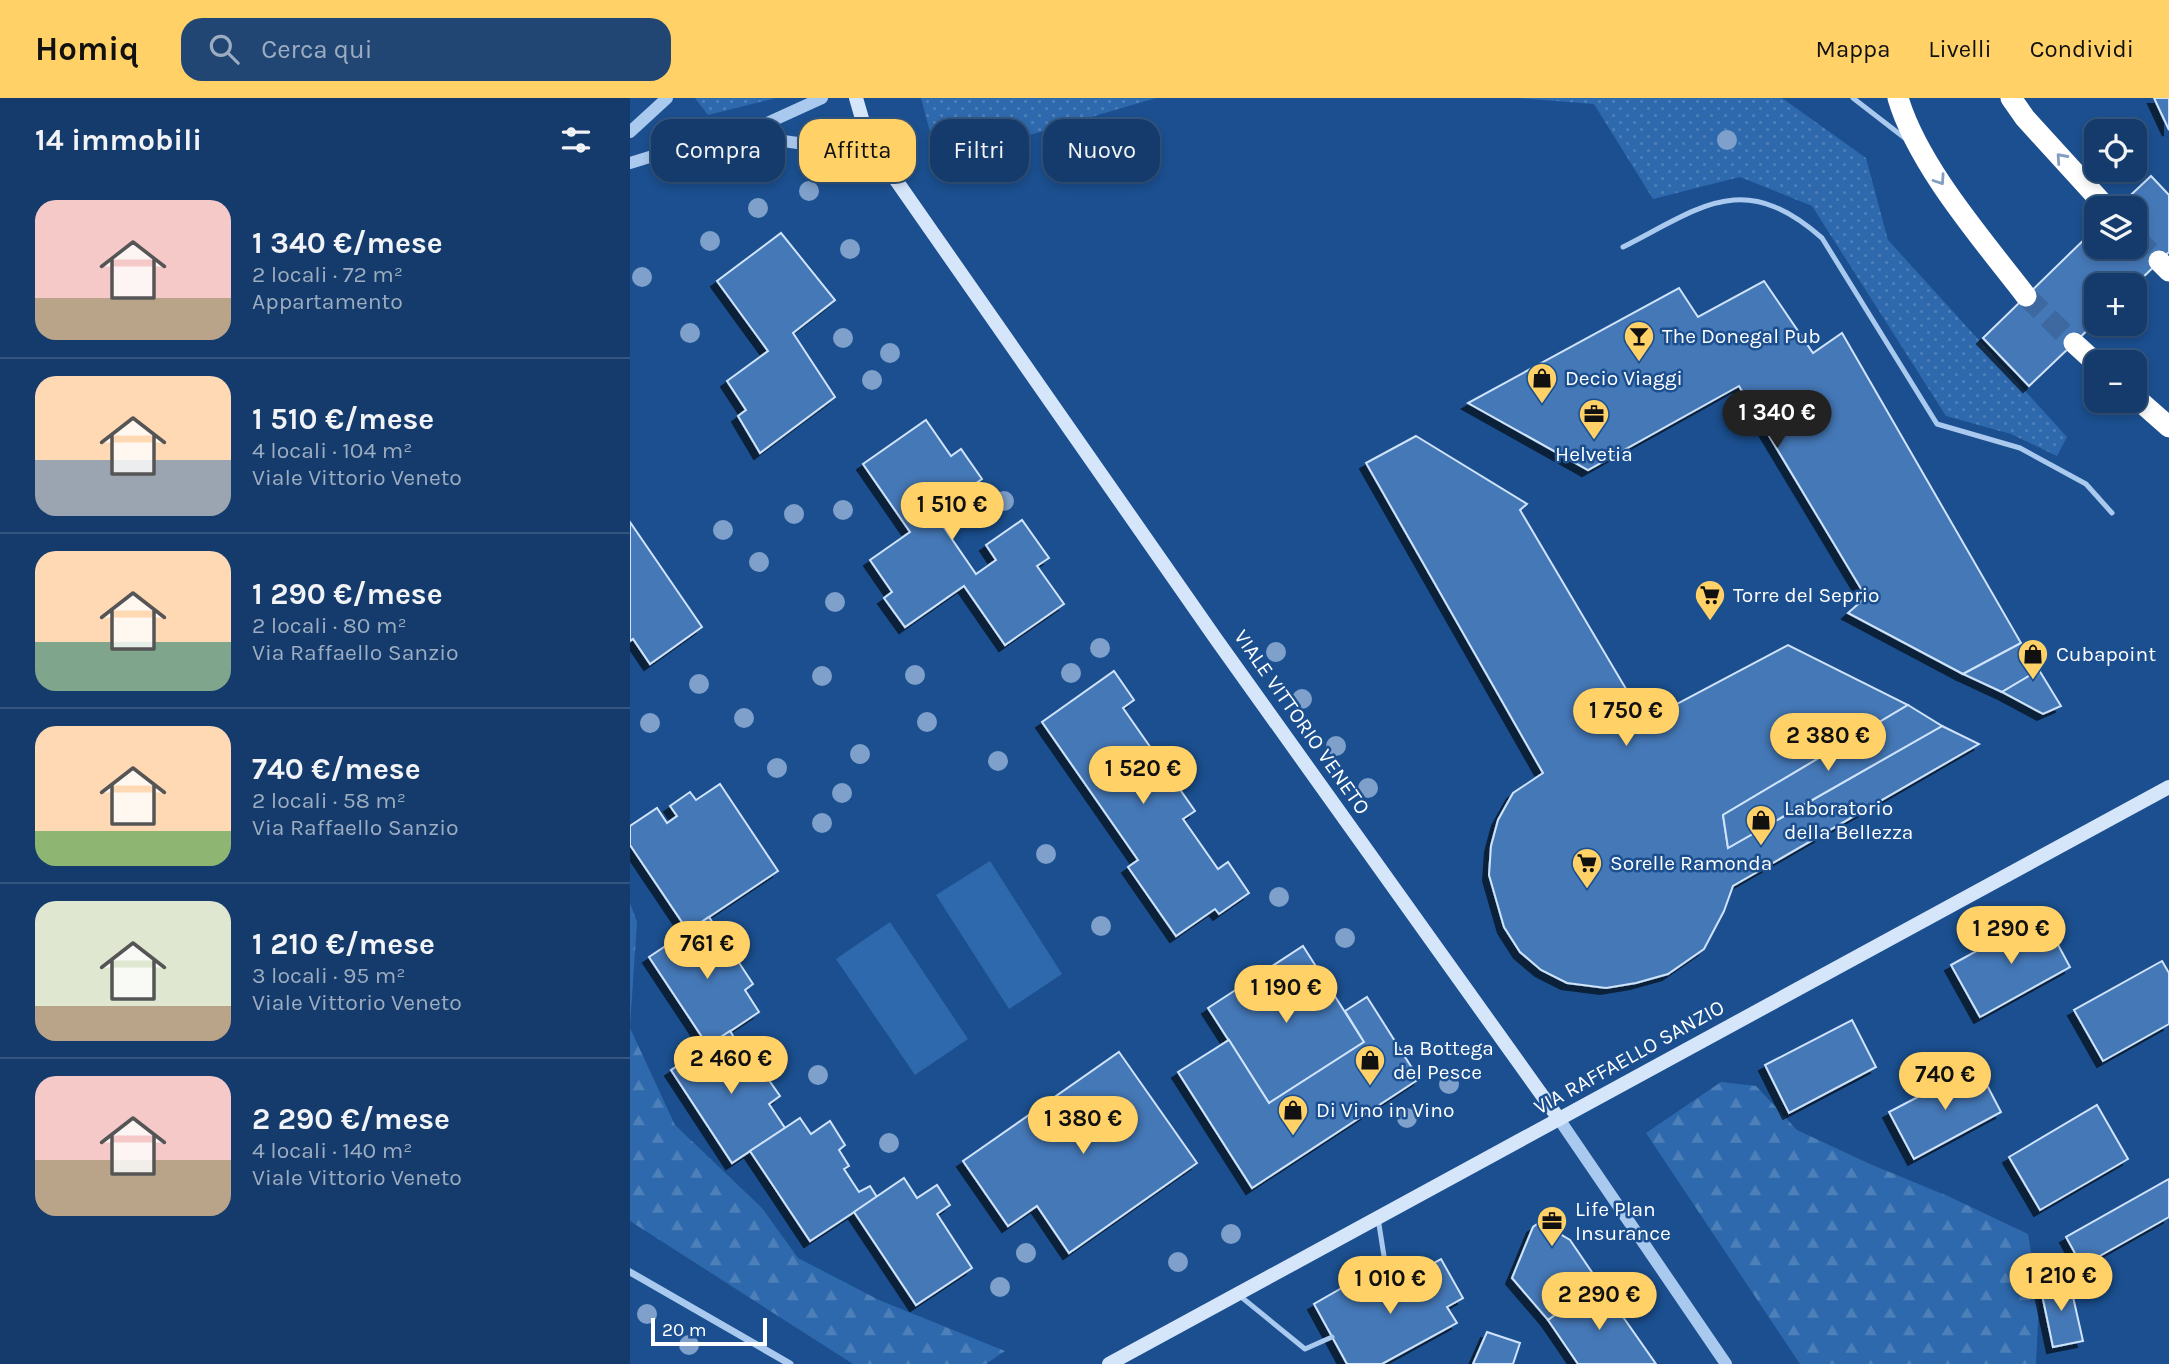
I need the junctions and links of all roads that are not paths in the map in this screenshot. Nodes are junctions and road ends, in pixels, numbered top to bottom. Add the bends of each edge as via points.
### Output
1 (667, 98) edge
2 (822, 98) edge
3 (856, 98) edge
4 (1853, 98) edge
5 (1898, 98) edge
6 (2011, 98) edge
7 (776, 119) edge
8 (862, 119) edge
9 (630, 132) edge
10 (1921, 151) junction
11 (651, 157) edge
12 (630, 163) edge
13 (896, 182) edge
14 (2096, 196) edge
15 (1623, 247) dead end
16 (2026, 296) tunnel mouth
17 (2074, 343) tunnel mouth
18 (2084, 352) edge
19 (2147, 408) edge
20 (2169, 427) edge
21 (2112, 513) dead end
22 (2169, 787) edge
23 (1559, 1119) junction
24 (1378, 1217) junction
25 (630, 1272) edge
26 (1389, 1288) dead end
27 (1237, 1294) junction
28 (1332, 1336) dead end
29 (790, 1364) edge
30 (1108, 1364) edge
31 (1726, 1364) edge

1 - 9 street
2 - 7 street
3 - 8 main road, VIALE VITTORIO VENETO
4 - 10 lane
5 - 10 highway
14 -> 6 highway
10 -> 16 highway
11 - 12 street
13 - 23 main road, VIALE VITTORIO VENETO
15 - 21 lane via 1708,204 1735,198 1765,203 1801,220 1822,238 1937,424 2020,448 2086,484
17 - 18 highway
19 - 20 highway
22 - 23 main road, VIA RAFFAELLO SANZIO
23 - 24 main road, VIA RAFFAELLO SANZIO
23 - 31 street, VIALE VITTORIO VENETO
24 - 26 lane
24 - 27 main road, VIA RAFFAELLO SANZIO
25 - 29 street
27 - 28 lane via 1305,1349
27 - 30 main road, VIA RAFFAELLO SANZIO

